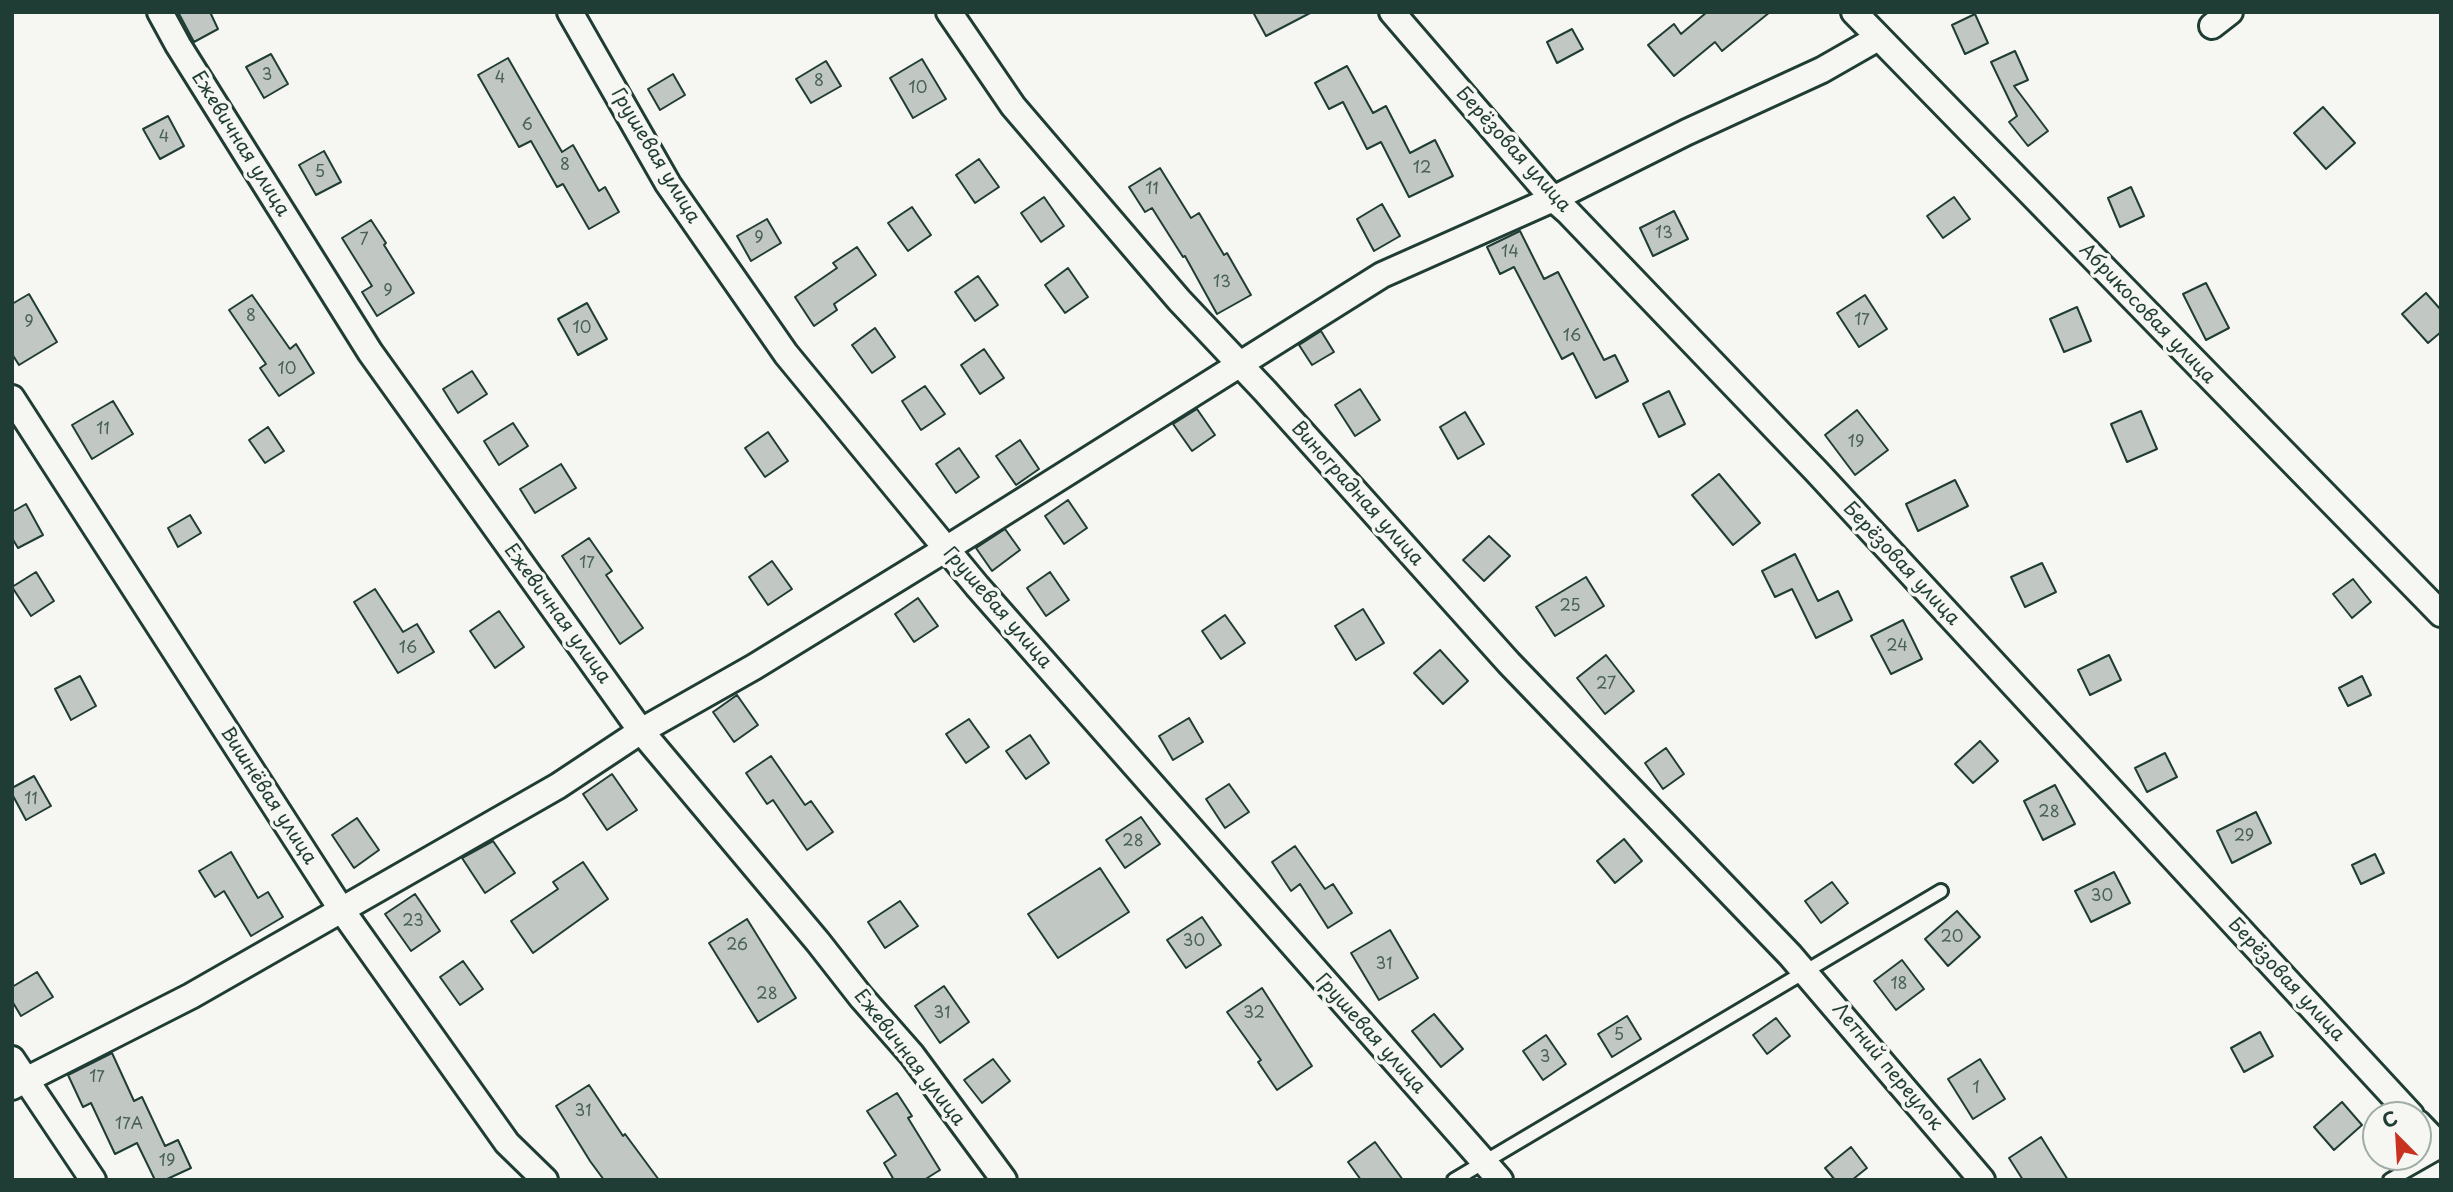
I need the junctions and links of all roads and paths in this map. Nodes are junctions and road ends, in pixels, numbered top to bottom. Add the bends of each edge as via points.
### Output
1 (160, 12) edge
2 (570, 12) edge
3 (949, 12) edge
4 (1392, 12) edge
5 (1854, 12) edge
6 (1878, 38) junction
7 (1553, 199) junction
8 (1240, 364) junction
9 (12, 398) edge
10 (946, 549) junction
11 (2441, 614) edge
12 (641, 731) junction
13 (1941, 891) dead end
14 (341, 909) junction
15 (1798, 963) junction
16 (12, 1059) edge
17 (19, 1084) edge
18 (2398, 1101) edge
19 (2441, 1149) edge
20 (1489, 1167) edge
21 (93, 1180) edge
22 (545, 1180) edge
23 (1004, 1180) edge
24 (1454, 1180) edge
25 (1982, 1180) edge
26 (2390, 1180) edge

1 - 12 street, Ежевичная улица via 370,352
2 - 10 street, Грушевая улица via 668,184 786,354
3 - 8 street, Виноградная улица via 1013,106 1179,300
4 - 7 street, Берёзовая улица
5 - 6 street, Абрикосовая улица
6 - 7 street via 1822,70
6 - 11 street, Абрикосовая улица
7 - 8 street via 1382,275
7 - 18 street, Берёзовая улица via 1807,462
8 - 10 street
8 - 15 street, Виноградная улица via 1509,663
9 - 14 street, Вишнёвая улица
10 - 12 street
10 - 20 street, Грушевая улица
12 - 14 street via 558,786
12 - 23 street, Ежевичная улица via 912,1055
13 - 15 lane
14 - 17 street via 191,996
14 - 22 street, Вишнёвая улица via 507,1143
15 - 20 lane
15 - 25 street, Летний переулок
16 - 17 street
17 - 21 street
19 - 26 lane
20 - 24 lane

